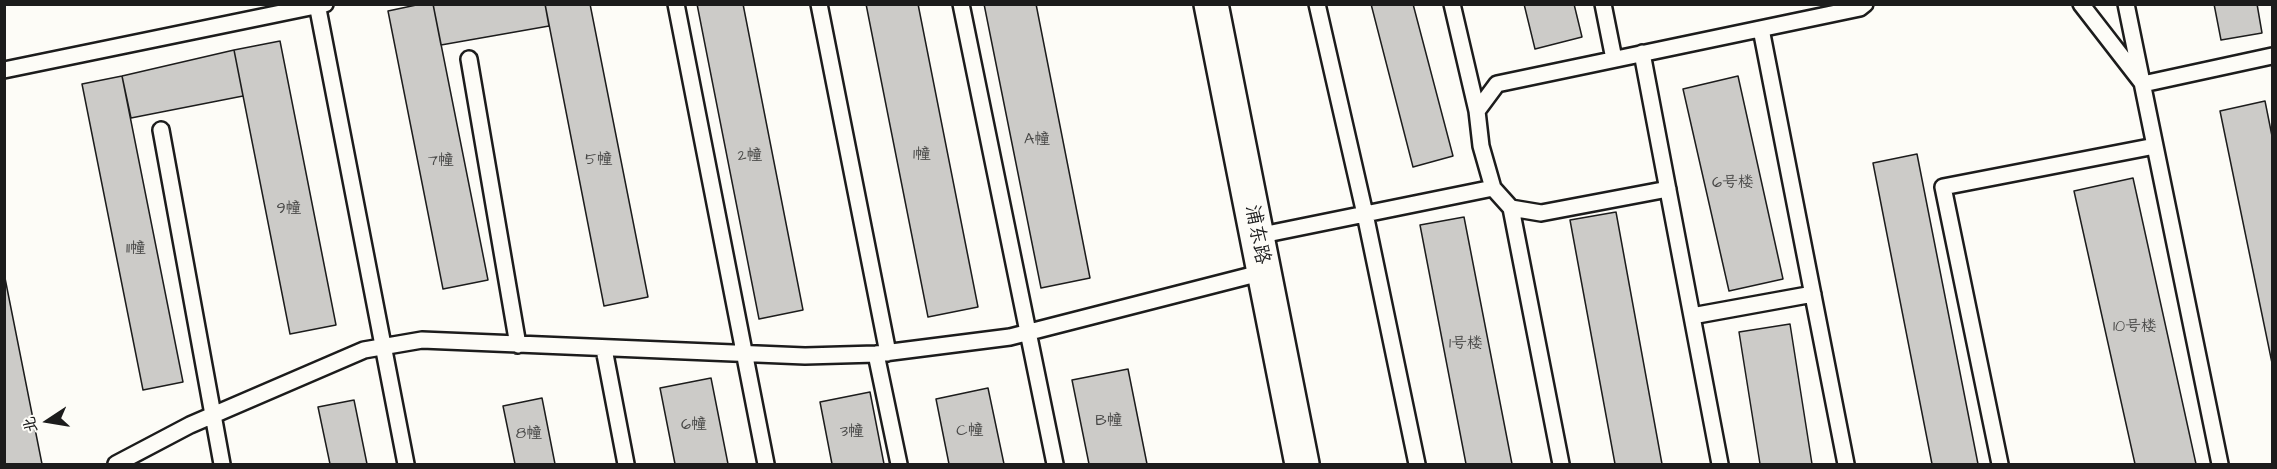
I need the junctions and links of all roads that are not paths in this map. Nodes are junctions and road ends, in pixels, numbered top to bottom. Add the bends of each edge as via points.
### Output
1 (676, 4) edge
2 (819, 4) edge
3 (961, 4) edge
4 (1211, 4) edge
5 (1317, 4) edge
6 (1452, 4) edge
7 (1603, 4) edge
8 (1865, 4) edge
9 (2082, 4) edge
10 (2126, 4) edge
11 (320, 5) edge
12 (1761, 29) junction
13 (1642, 53) junction
14 (2272, 56) edge
15 (469, 59) dead end
16 (1614, 59) junction
17 (4, 70) edge
18 (2142, 84) junction
19 (1477, 111) junction
20 (161, 130) dead end
21 (2155, 146) junction
22 (1493, 188) junction
23 (1668, 189) junction
24 (1511, 208) junction
25 (1365, 214) junction
26 (1257, 236) junction
27 (1264, 272) junction
28 (1813, 294) junction
29 (1692, 316) junction
30 (1027, 333) junction
31 (518, 345) junction
32 (384, 347) junction
33 (604, 349) junction
34 (882, 353) junction
35 (745, 354) junction
36 (213, 416) junction
37 (116, 465) edge
38 (222, 465) edge
39 (406, 465) edge
40 (626, 465) edge
41 (766, 465) edge
42 (899, 465) edge
43 (1055, 465) edge
44 (1302, 465) edge
45 (1417, 465) edge
46 (1561, 465) edge
47 (1720, 465) edge
48 (1846, 465) edge
49 (2000, 465) edge
50 (2220, 465) edge

1 - 35 lane
2 - 34 lane
3 - 30 lane
4 - 26 street, 浦东路
5 - 25 lane
6 - 19 lane
7 - 16 lane
8 - 12 lane
9 - 18 lane
10 - 18 lane
11 - 17 lane
11 - 32 lane
12 - 13 lane
12 - 28 lane
13 - 16 lane
13 - 23 lane
14 - 18 lane
15 - 31 lane
16 - 19 lane via 1497,84
18 - 21 lane
19 - 22 lane via 1481,146
20 - 36 lane
21 - 49 lane via 1943,187
21 - 50 lane
22 - 24 lane
22 - 25 lane
23 - 24 lane via 1541,213
23 - 29 lane
24 - 46 lane
25 - 26 lane
25 - 45 lane
26 - 27 street, 浦东路
27 - 30 lane
27 - 44 street, 浦东路
28 - 29 lane
28 - 48 lane
29 - 47 lane
30 - 34 lane
30 - 43 lane
31 - 32 lane via 422,340
31 - 33 lane
32 - 36 lane via 364,350
32 - 39 lane
33 - 35 lane
33 - 40 lane
34 - 35 lane
34 - 42 lane
35 - 41 lane
36 - 37 lane
36 - 38 lane

